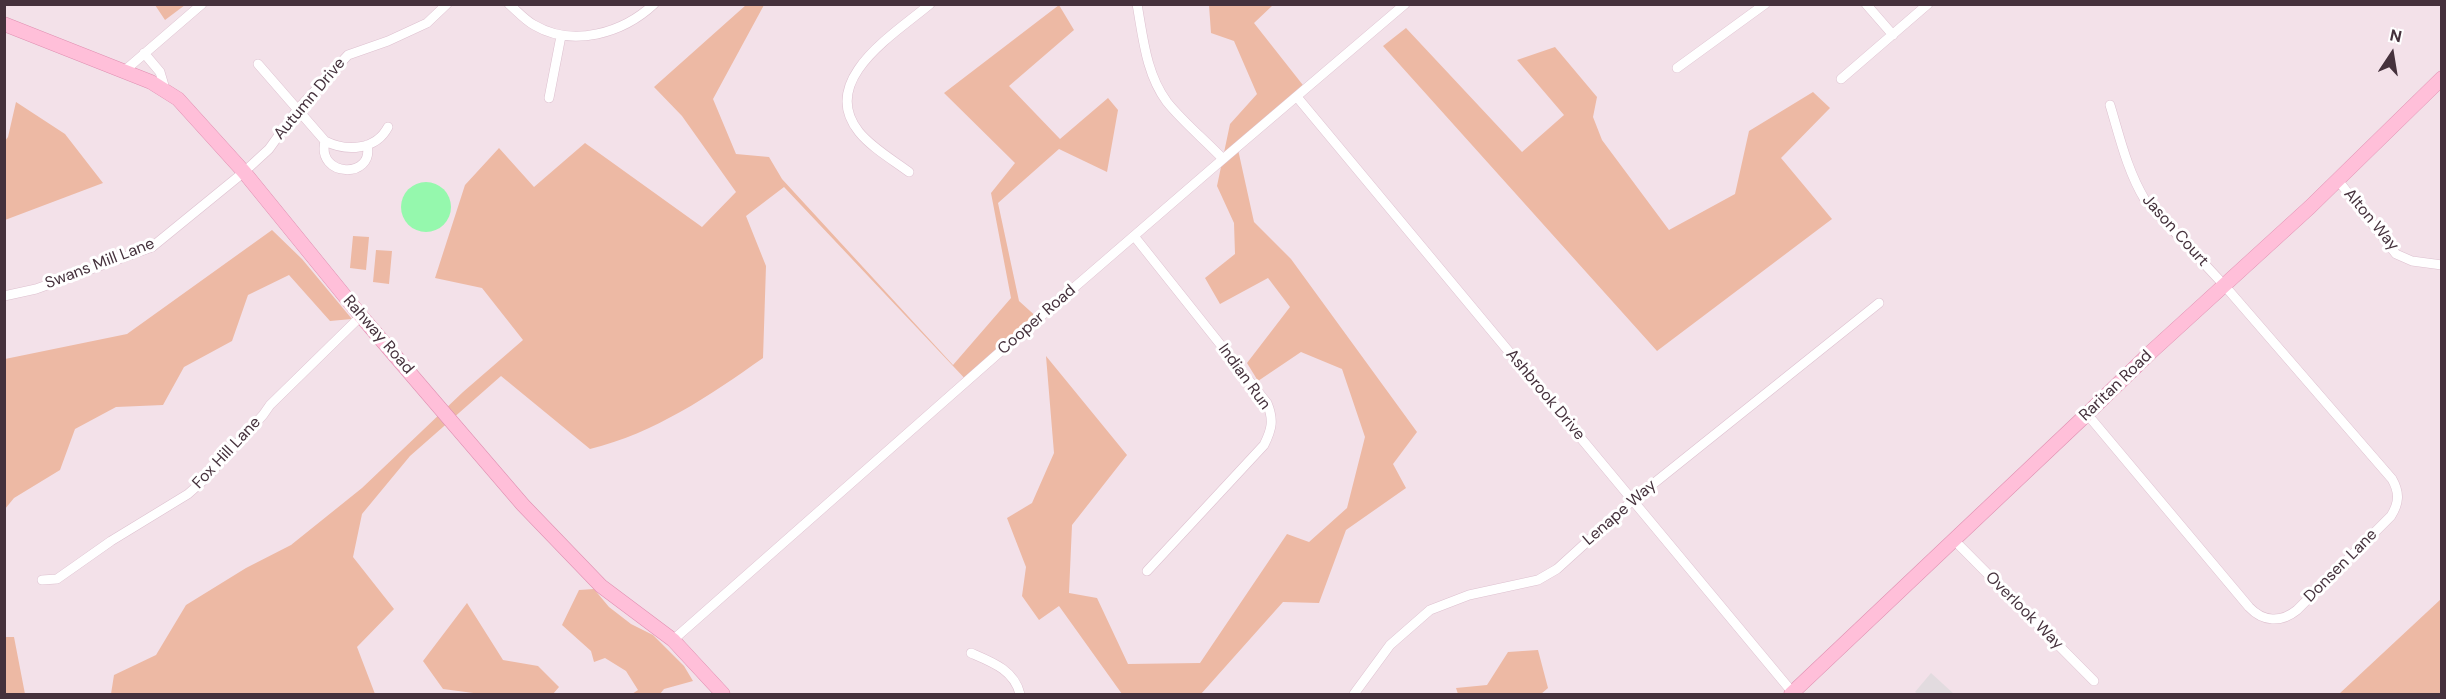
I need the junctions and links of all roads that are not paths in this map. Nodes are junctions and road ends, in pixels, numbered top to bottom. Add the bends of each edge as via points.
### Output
1 (202, 4) edge
2 (447, 4) edge
3 (508, 4) edge
4 (654, 4) edge
5 (930, 4) edge
6 (1137, 4) edge
7 (1405, 4) edge
8 (1765, 4) edge
9 (1866, 4) edge
10 (1928, 4) edge
11 (4, 24) edge
12 (1893, 35) junction
13 (561, 36) junction
14 (144, 53) junction
15 (258, 64) dead end
16 (1677, 68) dead end
17 (123, 72) junction
18 (2442, 78) edge
19 (1841, 79) dead end
20 (165, 89) junction
21 (1297, 97) junction
22 (549, 98) dead end
23 (2110, 105) dead end
24 (297, 110) junction
25 (388, 127) dead end
26 (325, 141) junction
27 (367, 145) junction
28 (1223, 159) junction
29 (244, 172) junction
30 (909, 172) dead end
31 (2337, 179) junction
32 (1134, 236) junction
33 (2442, 265) edge
34 (2224, 285) junction
35 (4, 296) edge
36 (1879, 303) dead end
37 (361, 316) junction
38 (2088, 414) junction
39 (1633, 500) junction
40 (1954, 540) junction
41 (1147, 571) dead end
42 (42, 580) dead end
43 (673, 640) junction
44 (970, 653) dead end
45 (2094, 681) dead end
46 (723, 694) edge
47 (1020, 694) edge
48 (1354, 694) edge
49 (1792, 694) edge

1 - 14 street
2 - 24 street, Autumn Drive via 427,23 348,55
3 - 13 street via 534,25
4 - 13 street via 643,15 603,34
5 - 30 street via 866,58 855,71 848,92 850,114 857,130
6 - 28 street via 1145,53 1167,102
7 - 21 street, Cooper Road
8 - 16 street
9 - 12 street
10 - 12 street
11 - 17 street, Rahway Road
12 - 19 street
13 - 22 street
14 - 17 street
14 - 20 street via 160,72
15 - 24 street
17 - 20 street, Rahway Road
18 - 31 street, Raritan Road
20 - 29 street, Rahway Road via 198,119
21 - 28 street, Cooper Road
21 - 39 street, Ashbrook Drive
23 - 34 street, Jason Court via 2125,156 2145,200
24 - 26 street
24 - 29 street, Autumn Drive via 269,149
25 - 27 street
26 - 27 street via 349,148
26 - 27 street via 325,159 336,167 351,170 368,157
28 - 32 street, Cooper Road
29 - 35 street, Swans Mill Lane via 152,247 36,289
29 - 37 street, Rahway Road
31 - 33 street, Alton Way via 2396,254 2412,261
31 - 34 street, Raritan Road
32 - 41 street, Indian Run via 1267,403 1273,416 1264,445
32 - 43 street, Cooper Road
34 - 38 street, Raritan Road
34 - 38 street, Donsen Lane via 2397,487 2398,502 2391,516 2297,610 2276,620 2254,612
36 - 39 street, Lenape Way
37 - 42 street, Fox Hill Lane via 270,405 188,494 57,579
37 - 43 street, Rahway Road via 559,543 601,586
38 - 40 street, Raritan Road
39 - 48 street, Lenape Way via 1557,569 1538,580 1469,595 1430,610 1390,645
39 - 49 street, Ashbrook Drive
40 - 45 street, Overlook Way
40 - 49 street, Raritan Road
43 - 46 street, Rahway Road
44 - 47 street via 1008,673

